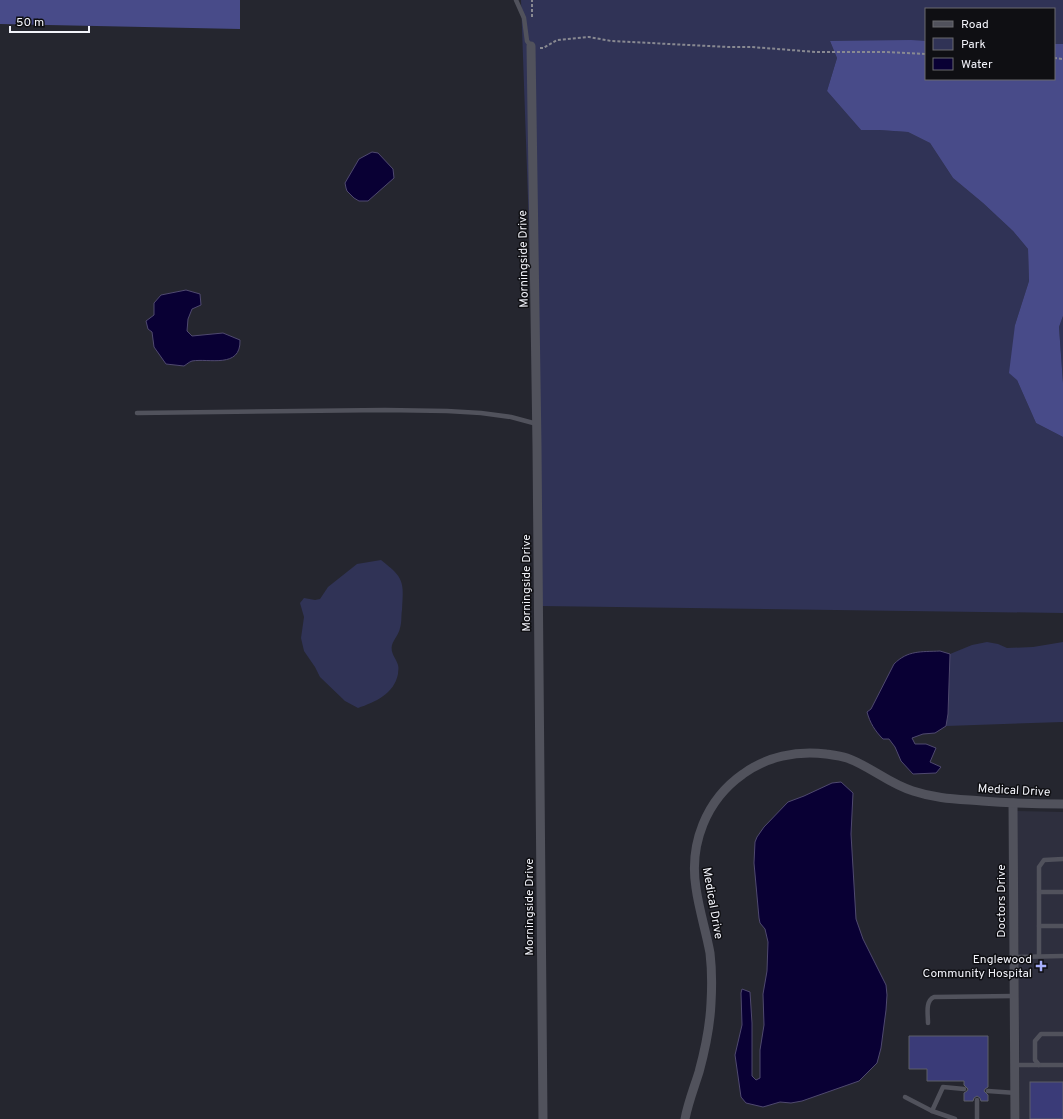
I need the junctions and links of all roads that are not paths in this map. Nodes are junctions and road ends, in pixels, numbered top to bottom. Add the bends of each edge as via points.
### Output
1 (516, 0) edge
2 (531, 46) joint
3 (137, 413) dead end
4 (537, 424) junction
5 (1013, 803) junction
6 (1063, 804) edge
7 (1063, 860) edge
8 (1039, 892) junction
9 (1063, 892) edge
10 (1040, 926) junction
11 (1063, 926) edge
12 (1040, 956) junction
13 (1063, 956) edge
14 (1014, 957) junction
15 (1014, 996) junction
16 (928, 1024) dead end
17 (1063, 1034) edge
18 (1015, 1065) junction
19 (1039, 1065) junction
20 (1063, 1065) edge
21 (964, 1089) dead end
22 (988, 1091) dead end
23 (1016, 1093) junction
24 (905, 1097) dead end
25 (977, 1100) dead end
26 (932, 1111) junction
27 (543, 1119) edge
28 (685, 1119) edge
29 (955, 1119) edge
30 (977, 1119) edge
31 (1015, 1119) edge

1 - 2 lane via 524,18
2 - 4 street, Morningside Drive
3 - 4 lane via 447,411 511,417
4 - 27 street, Morningside Drive
5 - 6 street, Medical Drive
5 - 14 street, Doctors Drive
5 - 28 street, Medical Drive via 939,798 911,791 847,758 816,753 786,755 764,762 728,786 704,822 696,848 694,872 710,955 711,1005 704,1054
7 - 8 lane via 1041,862
8 - 9 lane
8 - 10 lane
10 - 11 lane
10 - 12 lane
12 - 13 lane
12 - 14 lane
14 - 15 street, Doctors Drive
15 - 16 lane via 934,997 928,1003
15 - 18 street, Doctors Drive
17 - 19 lane via 1041,1034 1035,1041 1035,1060
18 - 19 lane
18 - 23 street, Doctors Drive
19 - 20 lane
21 - 26 lane via 943,1087
22 - 23 lane
23 - 31 street, Doctors Drive
24 - 26 lane
25 - 30 lane
26 - 29 lane

